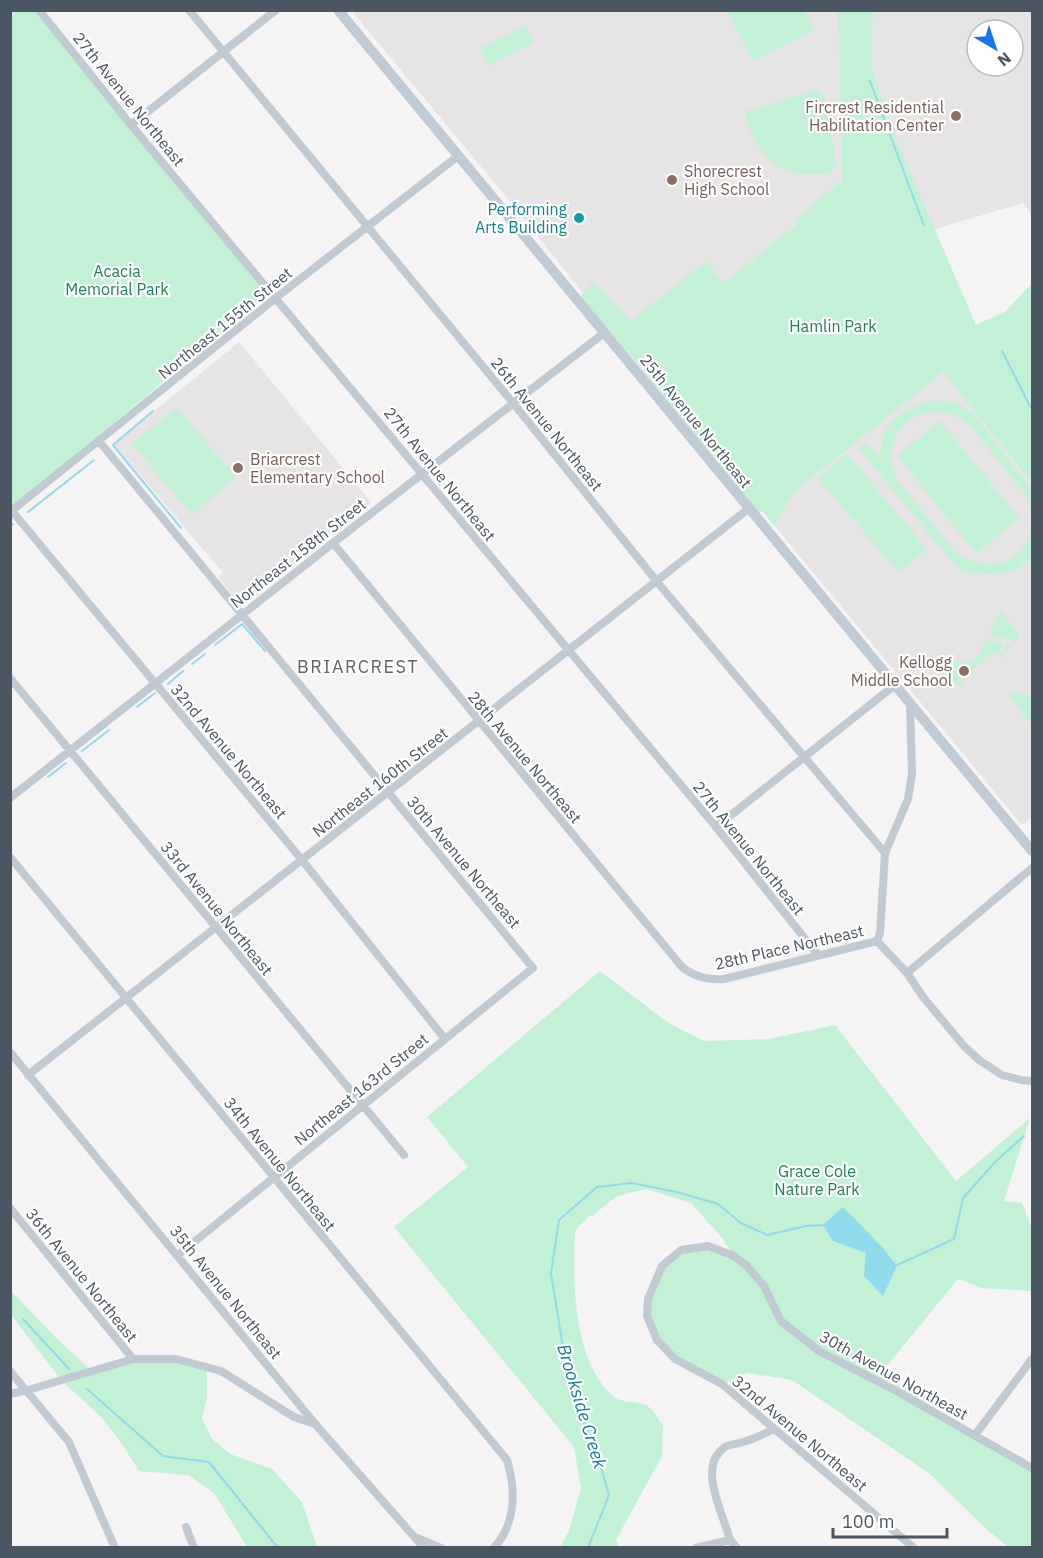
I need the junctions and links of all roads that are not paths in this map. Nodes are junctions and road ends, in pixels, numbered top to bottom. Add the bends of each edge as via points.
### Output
1 (39, 10) edge
2 (189, 10) edge
3 (276, 10) edge
4 (338, 10) edge
5 (224, 52) junction
6 (132, 125) junction
7 (458, 156) junction
8 (367, 227) junction
9 (277, 297) junction
10 (604, 333) junction
11 (513, 403) junction
12 (99, 441) junction
13 (422, 473) junction
14 (748, 509) junction
15 (11, 512) edge
16 (333, 543) junction
17 (657, 581) junction
18 (242, 615) junction
19 (568, 651) junction
20 (10, 678) edge
21 (155, 683) junction
22 (894, 685) junction
23 (910, 703) junction
24 (478, 722) junction
25 (70, 750) junction
26 (805, 756) junction
27 (388, 792) junction
28 (10, 798) edge
29 (716, 827) junction
30 (1032, 851) edge
31 (885, 853) junction
32 (10, 857) edge
33 (302, 860) junction
34 (1032, 868) edge
35 (215, 928) junction
36 (878, 941) junction
37 (818, 955) junction
38 (533, 968) joint
39 (907, 973) junction
40 (705, 979) joint
41 (127, 997) junction
42 (445, 1039) junction
43 (10, 1052) edge
44 (28, 1075) junction
45 (1032, 1081) edge
46 (363, 1106) junction
47 (404, 1155) dead end
48 (273, 1178) junction
49 (10, 1208) edge
50 (178, 1255) junction
51 (647, 1316) joint
52 (134, 1359) junction
53 (1032, 1359) edge
54 (10, 1371) edge
55 (28, 1390) junction
56 (10, 1394) edge
57 (316, 1425) junction
58 (774, 1430) junction
59 (975, 1435) junction
60 (1032, 1468) edge
61 (186, 1527) dead end
62 (415, 1537) junction
63 (730, 1540) junction
64 (115, 1548) edge
65 (194, 1548) edge
66 (424, 1548) edge
67 (441, 1548) edge
68 (494, 1548) edge
69 (696, 1548) edge
70 (737, 1548) edge
71 (914, 1548) edge

1 - 6 street, 27th Avenue Northeast
2 - 5 street, 26th Avenue Northeast
3 - 5 street
4 - 7 street, 25th Avenue Northeast
5 - 6 street
5 - 8 street, 26th Avenue Northeast
6 - 9 street, 27th Avenue Northeast
7 - 8 street, Northeast 155th Street
7 - 10 street, 25th Avenue Northeast
8 - 9 street, Northeast 155th Street
8 - 11 street, 26th Avenue Northeast
9 - 12 street, Northeast 155th Street
9 - 13 street, 27th Avenue Northeast
10 - 11 street, Northeast 158th Street
10 - 14 street, 25th Avenue Northeast
11 - 13 street, Northeast 158th Street
11 - 17 street, 26th Avenue Northeast
12 - 15 street, Northeast 155th Street
12 - 18 street, 30th Avenue Northeast
13 - 16 street, Northeast 158th Street
13 - 19 street, 27th Avenue Northeast
14 - 17 street, Northeast 160th Street
14 - 22 street, 25th Avenue Northeast
15 - 21 street, 32nd Avenue Northeast
16 - 18 street, Northeast 158th Street
16 - 24 street, 28th Avenue Northeast
17 - 19 street, Northeast 160th Street
17 - 26 street, 26th Avenue Northeast
18 - 21 street, Northeast 158th Street
18 - 27 street, 30th Avenue Northeast
19 - 24 street, Northeast 160th Street
19 - 29 street, 27th Avenue Northeast
20 - 25 street, 33rd Avenue Northeast
21 - 25 street, Northeast 158th Street
21 - 33 street, 32nd Avenue Northeast
22 - 23 street, 25th Avenue Northeast
22 - 26 street
23 - 30 street, 25th Avenue Northeast
23 - 31 street via 911,785
24 - 27 street, Northeast 160th Street
24 - 40 street, 28th Avenue Northeast via 682,967
25 - 28 street, Northeast 158th Street
25 - 35 street, 33rd Avenue Northeast
26 - 29 street
26 - 31 street, 26th Avenue Northeast
27 - 33 street, Northeast 160th Street
27 - 38 street, 30th Avenue Northeast
29 - 37 street, 27th Avenue Northeast
31 - 36 street
32 - 41 street, 34th Avenue Northeast
33 - 35 street, Northeast 160th Street
33 - 42 street, 32nd Avenue Northeast
34 - 39 street
35 - 41 street, Northeast 160th Street
35 - 46 street, 33rd Avenue Northeast
36 - 37 street, 28th Place Northeast
36 - 39 street
37 - 40 street, 28th Place Northeast via 724,979
38 - 42 street, Northeast 163rd Street
39 - 45 street via 922,997 979,1060 1002,1075
41 - 44 street, Northeast 160th Street
41 - 48 street, 34th Avenue Northeast
42 - 46 street, Northeast 163rd Street
43 - 44 street, 35th Avenue Northeast
44 - 50 street, 35th Avenue Northeast
46 - 47 street, 33rd Avenue Northeast
46 - 48 street, Northeast 163rd Street
48 - 50 street, Northeast 163rd Street
48 - 68 street, 34th Avenue Northeast via 507,1460 513,1495 509,1520
49 - 52 street, 36th Avenue Northeast
50 - 57 street, 35th Avenue Northeast
51 - 58 street, 32nd Avenue Northeast via 657,1340 675,1359 722,1384
51 - 59 street, 30th Avenue Northeast via 648,1299 662,1266 681,1250 708,1246 747,1266 764,1286 781,1322 819,1351
52 - 55 street
52 - 57 street via 176,1359 221,1371 294,1417
53 - 59 street
54 - 55 street
55 - 56 street
55 - 64 street via 69,1442
57 - 62 street, 35th Avenue Northeast
58 - 63 street via 726,1446 716,1456 714,1494
58 - 71 street, 32nd Avenue Northeast
59 - 60 street
61 - 65 street
62 - 66 street, 35th Avenue Northeast
62 - 67 street
63 - 69 street
63 - 70 street

